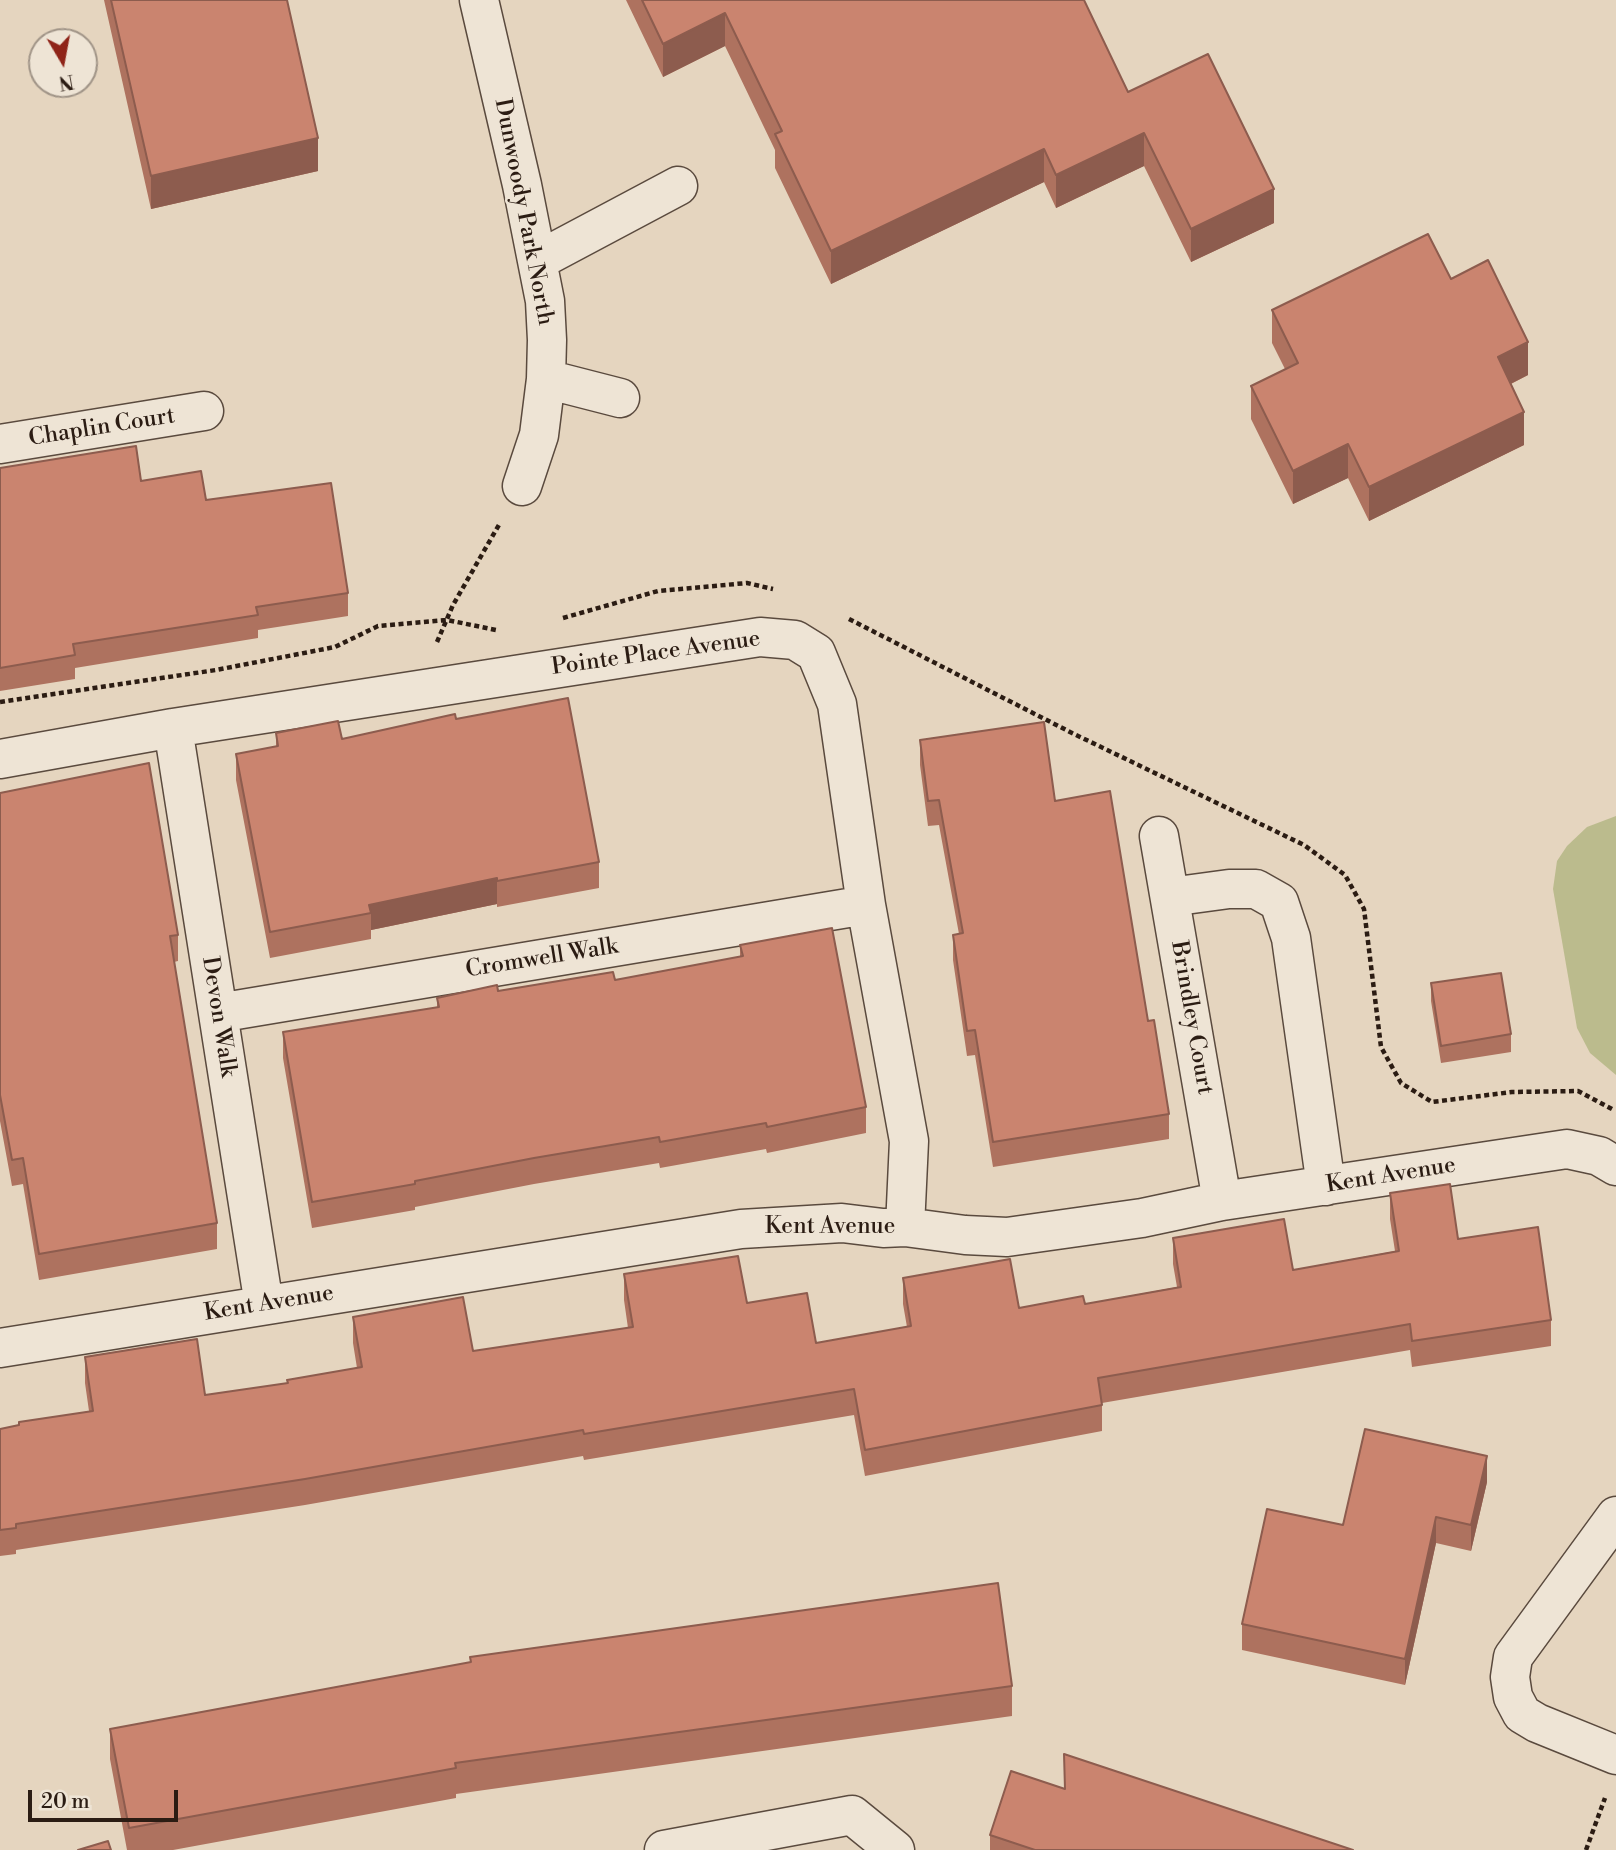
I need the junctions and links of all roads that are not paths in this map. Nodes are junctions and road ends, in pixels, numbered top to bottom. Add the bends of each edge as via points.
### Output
1 (479, 0) edge
2 (678, 186) dead end
3 (537, 261) junction
4 (546, 379) junction
5 (620, 398) dead end
6 (204, 411) dead end
7 (0, 444) edge
8 (522, 486) road end
9 (173, 728) junction
10 (0, 759) edge
11 (1159, 836) dead end
12 (1170, 897) junction
13 (866, 905) junction
14 (218, 1013) junction
15 (1616, 1166) edge
16 (1326, 1186) junction
17 (1222, 1201) junction
18 (905, 1227) junction
19 (264, 1305) junction
20 (0, 1348) edge
21 (1616, 1516) edge
22 (1616, 1755) edge
23 (664, 1850) edge
24 (895, 1850) edge

1 - 3 street, Dunwoody Park North
2 - 3 street
3 - 4 street, Dunwoody Park North via 545,301
4 - 5 street
4 - 8 street, Dunwoody Park North via 539,436
6 - 7 street, Chaplin Court
9 - 10 street, Pointe Place Avenue
9 - 13 street, Pointe Place Avenue via 760,637 795,640 816,653 837,704
9 - 14 street, Devon Walk
11 - 12 street, Brindley Court
12 - 16 street via 1256,888 1279,902 1291,938
12 - 17 street, Brindley Court
13 - 14 street, Cromwell Walk
13 - 18 street, Pointe Place Avenue via 909,1141
14 - 19 street, Devon Walk
15 - 16 street, Kent Avenue via 1599,1156 1567,1149
16 - 17 street, Kent Avenue
17 - 18 street, Kent Avenue via 1142,1218 1007,1237
18 - 19 street, Kent Avenue via 842,1223 741,1228
19 - 20 street, Kent Avenue
21 - 22 street via 1513,1657 1510,1677 1513,1698 1522,1714
23 - 24 street via 852,1815

